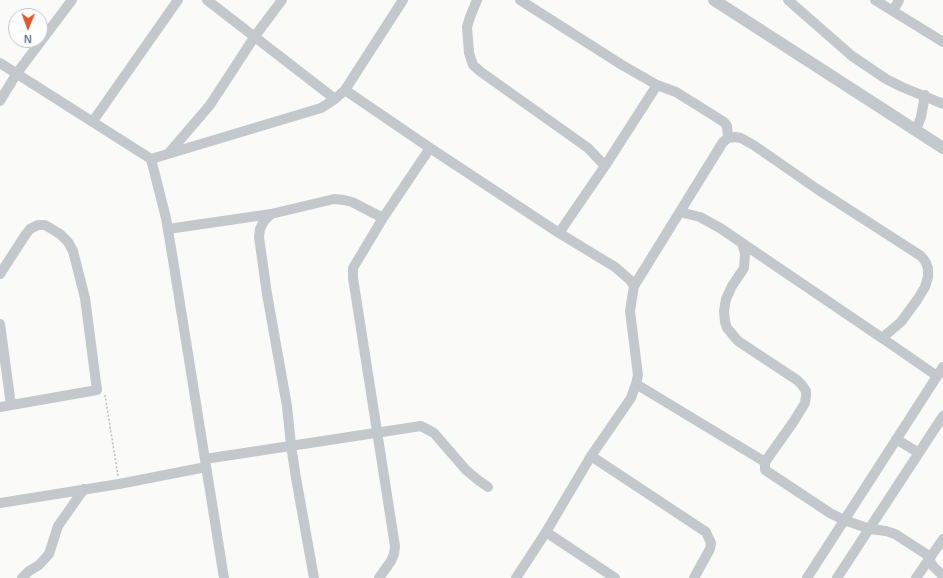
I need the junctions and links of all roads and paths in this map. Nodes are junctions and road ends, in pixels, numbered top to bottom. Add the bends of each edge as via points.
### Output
1 (72, 0) edge
2 (178, 0) edge
3 (207, 0) edge
4 (282, 0) edge
5 (403, 0) edge
6 (477, 0) edge
7 (520, 0) edge
8 (714, 0) edge
9 (788, 0) edge
10 (875, 0) edge
11 (899, 0) edge
12 (893, 11) junction
13 (254, 36) junction
14 (943, 42) edge
15 (0, 63) edge
16 (17, 74) junction
17 (657, 85) junction
18 (345, 90) junction
19 (925, 96) junction
20 (334, 100) junction
21 (0, 101) edge
22 (943, 104) edge
23 (93, 121) junction
24 (916, 130) junction
25 (728, 138) junction
26 (430, 148) junction
27 (943, 148) edge
28 (168, 154) junction
29 (151, 159) junction
30 (605, 166) junction
31 (680, 212) junction
32 (270, 214) junction
33 (383, 218) junction
34 (168, 229) junction
35 (559, 233) junction
36 (742, 243) junction
37 (0, 274) edge
38 (634, 286) junction
39 (0, 324) edge
40 (882, 338) junction
41 (940, 372) edge
42 (636, 384) junction
43 (97, 390) junction
44 (11, 405) junction
45 (0, 407) edge
46 (943, 416) edge
47 (376, 433) junction
48 (896, 439) junction
49 (291, 445) junction
50 (919, 454) junction
51 (591, 456) junction
52 (765, 462) junction
53 (205, 463) junction
54 (119, 484) junction
55 (488, 487) dead end
56 (84, 489) junction
57 (0, 503) edge
58 (844, 520) junction
59 (870, 529) junction
60 (546, 532) junction
61 (943, 539) edge
62 (929, 559) junction
63 (943, 576) edge
64 (22, 578) edge
65 (224, 578) edge
66 (314, 578) edge
67 (378, 578) edge
68 (516, 578) edge
69 (615, 578) edge
70 (694, 578) edge
71 (807, 578) edge
72 (837, 578) edge
73 (916, 578) edge

1 - 16 street
2 - 23 street
3 - 13 street
4 - 13 street
5 - 18 street
6 - 30 street via 467,27 469,53 473,65 588,148
7 - 17 street
8 - 24 street
9 - 19 street via 852,56 886,79
10 - 12 street
11 - 12 street
12 - 14 street
13 - 20 street
13 - 28 street via 210,105
15 - 16 street
16 - 21 street
16 - 23 street
17 - 25 street via 676,92 724,122
17 - 30 street
18 - 20 street
18 - 26 street
19 - 22 street
19 - 24 street
20 - 28 street via 321,108
23 - 29 street
24 - 27 street
25 - 31 street via 723,142
25 - 40 street via 741,138 755,146 926,261 928,277 925,287 901,322
26 - 33 street
26 - 35 street
28 - 29 street
29 - 34 street
30 - 35 street
31 - 36 street via 700,217
31 - 38 street
32 - 33 street via 334,199 352,202
32 - 34 street
32 - 49 street via 262,225 259,237
33 - 47 street via 353,268
34 - 53 street
35 - 38 street via 615,267
36 - 40 street
36 - 52 street via 745,254 744,268 726,300 724,311 727,328 738,341 796,380 806,391 805,403
37 - 43 street via 26,234 38,225 45,225 68,242 73,251 85,298
38 - 42 street via 630,311 637,364
39 - 44 street
40 - 41 street
41 - 48 street
42 - 51 street via 622,414
42 - 52 street
43 - 44 street
43 - 54 path via 105,394
44 - 45 street
46 - 50 street
47 - 49 street
47 - 55 street via 424,427 438,436 466,470
47 - 67 street via 395,546 394,554
48 - 50 street
48 - 58 street
49 - 53 street
49 - 66 street
50 - 59 street
51 - 60 street
51 - 70 street via 706,532 711,543 710,549
52 - 58 street via 764,467 768,472
53 - 54 street
53 - 65 street
54 - 56 street
56 - 57 street
56 - 64 street via 58,526 49,554
58 - 59 street
58 - 71 street
59 - 62 street via 895,534
59 - 72 street
60 - 68 street
60 - 69 street
61 - 62 street
62 - 63 street
62 - 73 street

